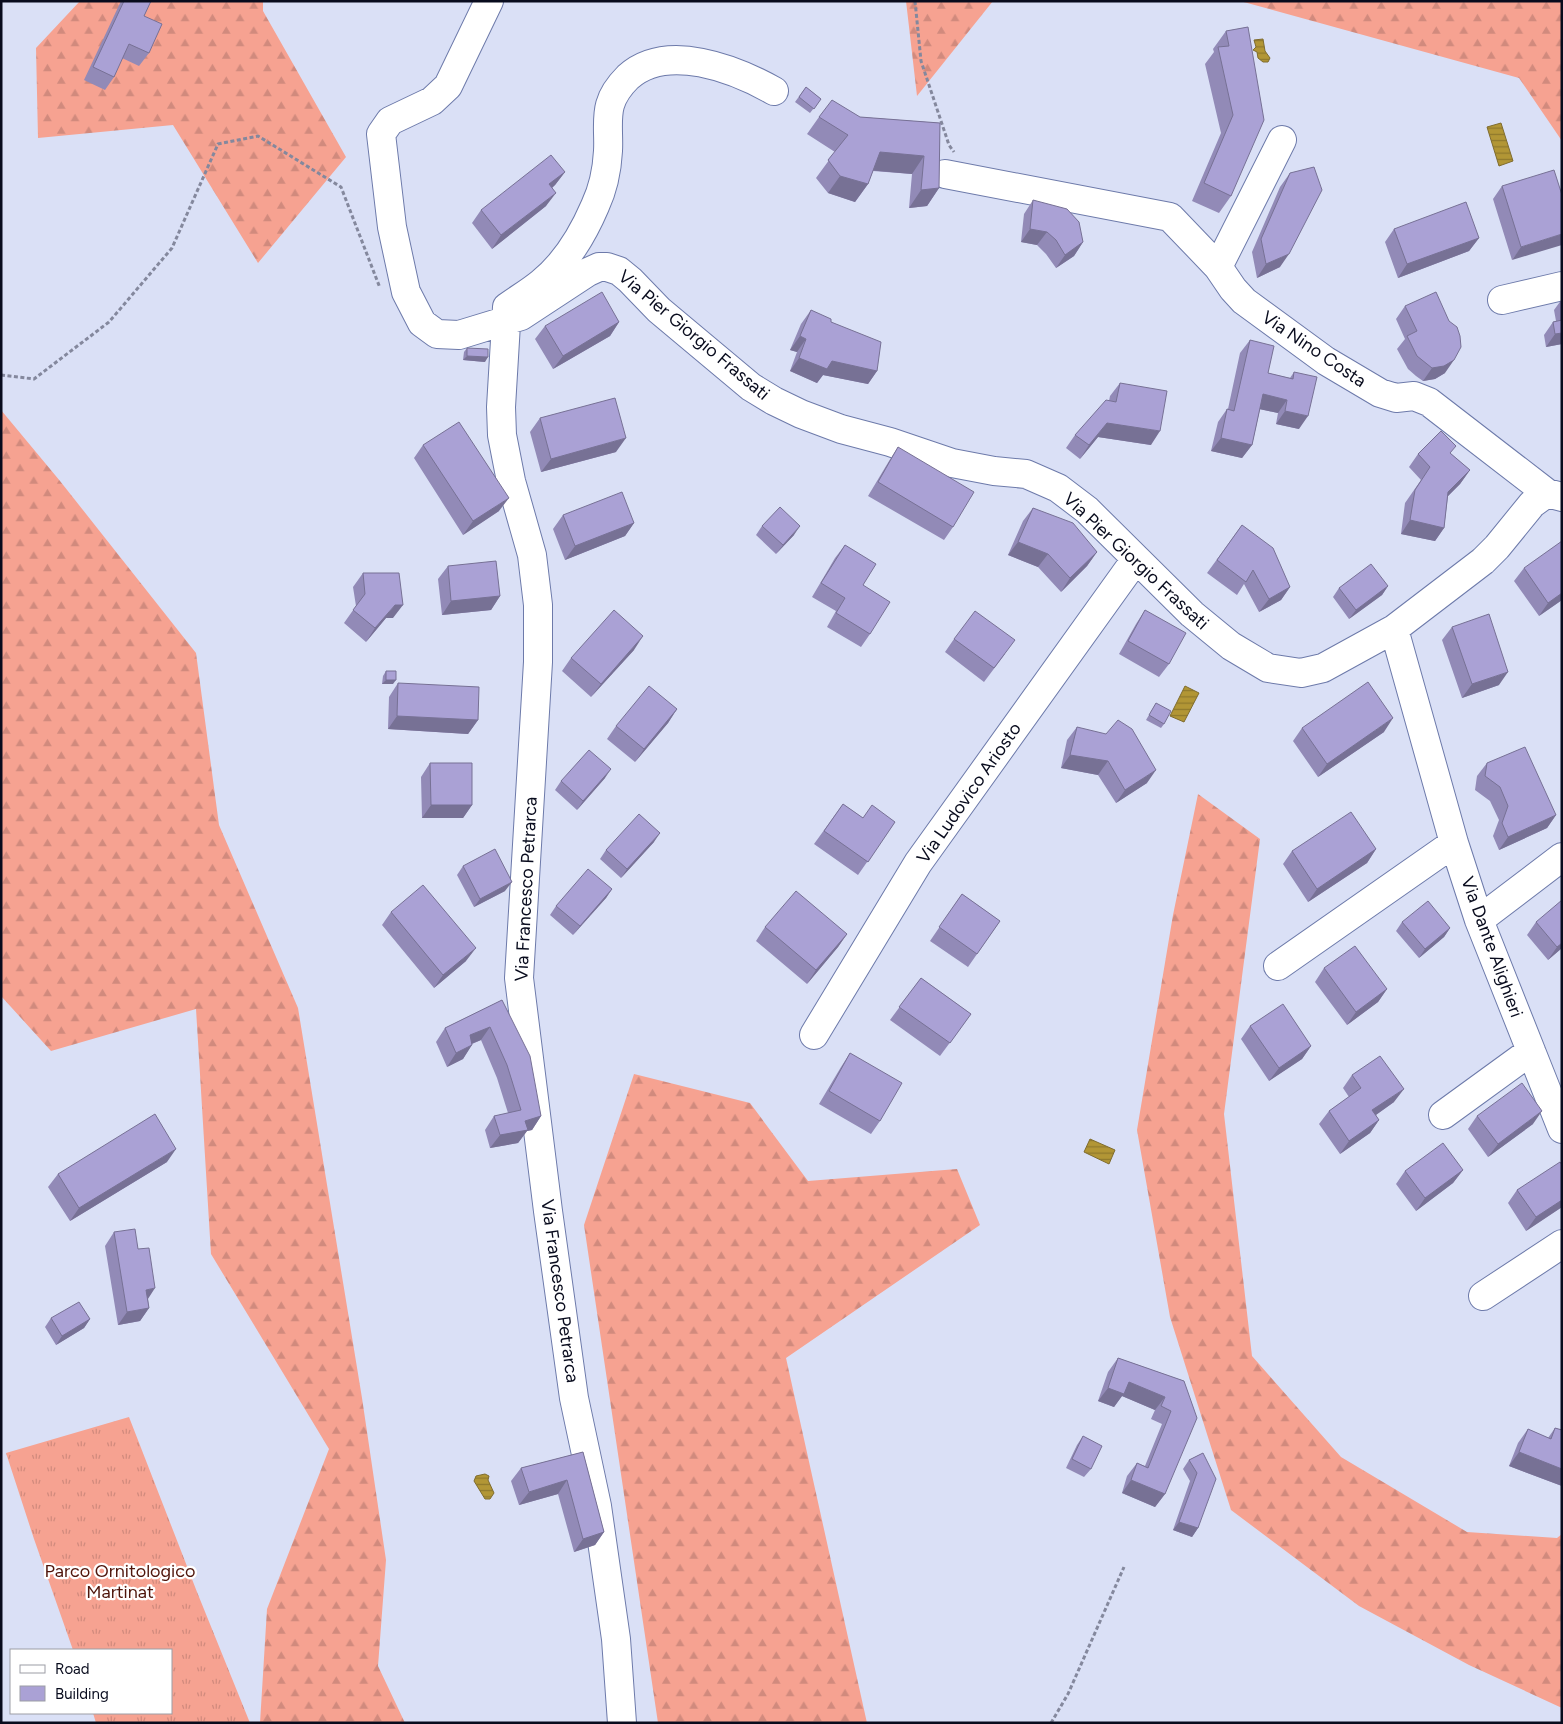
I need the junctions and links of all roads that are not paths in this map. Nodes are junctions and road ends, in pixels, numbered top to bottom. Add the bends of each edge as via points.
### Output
1 (489, 1) edge
2 (774, 91) dead end
3 (1282, 140) dead end
4 (945, 174) dead end
5 (1218, 267) junction
6 (1562, 286) edge
7 (1502, 300) dead end
8 (505, 322) junction
9 (1554, 495) edge
10 (1136, 558) junction
11 (1394, 629) junction
12 (1454, 842) junction
13 (1562, 857) edge
14 (1479, 920) junction
15 (1278, 966) dead end
16 (814, 1036) dead end
17 (1531, 1051) junction
18 (1443, 1115) dead end
19 (1562, 1129) edge
20 (1562, 1244) edge
21 (1483, 1296) dead end
22 (622, 1723) edge

1 - 8 street, Via Pier Giorgio Frassati via 448,86 432,101 390,121 380,134 392,228 406,292 422,323 437,334 459,335
2 - 8 street via 751,78 689,61 671,59 636,70 624,81 610,105 604,183 588,222 557,269 507,307
3 - 5 street
4 - 5 street, Via Nino Costa via 1170,217
5 - 9 street, Via Nino Costa via 1244,301 1326,361 1380,393 1396,398 1414,396 1429,402
6 - 7 street
8 - 10 street, Via Pier Giorgio Frassati via 521,316 588,272 607,266 619,271 659,310 751,387 774,402 841,430 952,463 1026,474 1058,488 1087,510
8 - 22 street, Via Francesco Petrarca via 502,435 532,555 538,605 538,662 519,978 574,1398 597,1506 616,1639
9 - 11 street, Via Pier Giorgio Frassati via 1532,504 1483,561
10 - 11 street, Via Pier Giorgio Frassati via 1192,614 1231,646 1268,668 1301,673 1324,668
10 - 16 street, Via Ludovico Ariosto via 918,863
11 - 12 street, Via Dante Alighieri
12 - 14 street, Via Dante Alighieri
12 - 15 street
13 - 14 street
14 - 17 street, Via Dante Alighieri
17 - 18 street
17 - 19 street, Via Dante Alighieri
20 - 21 street

